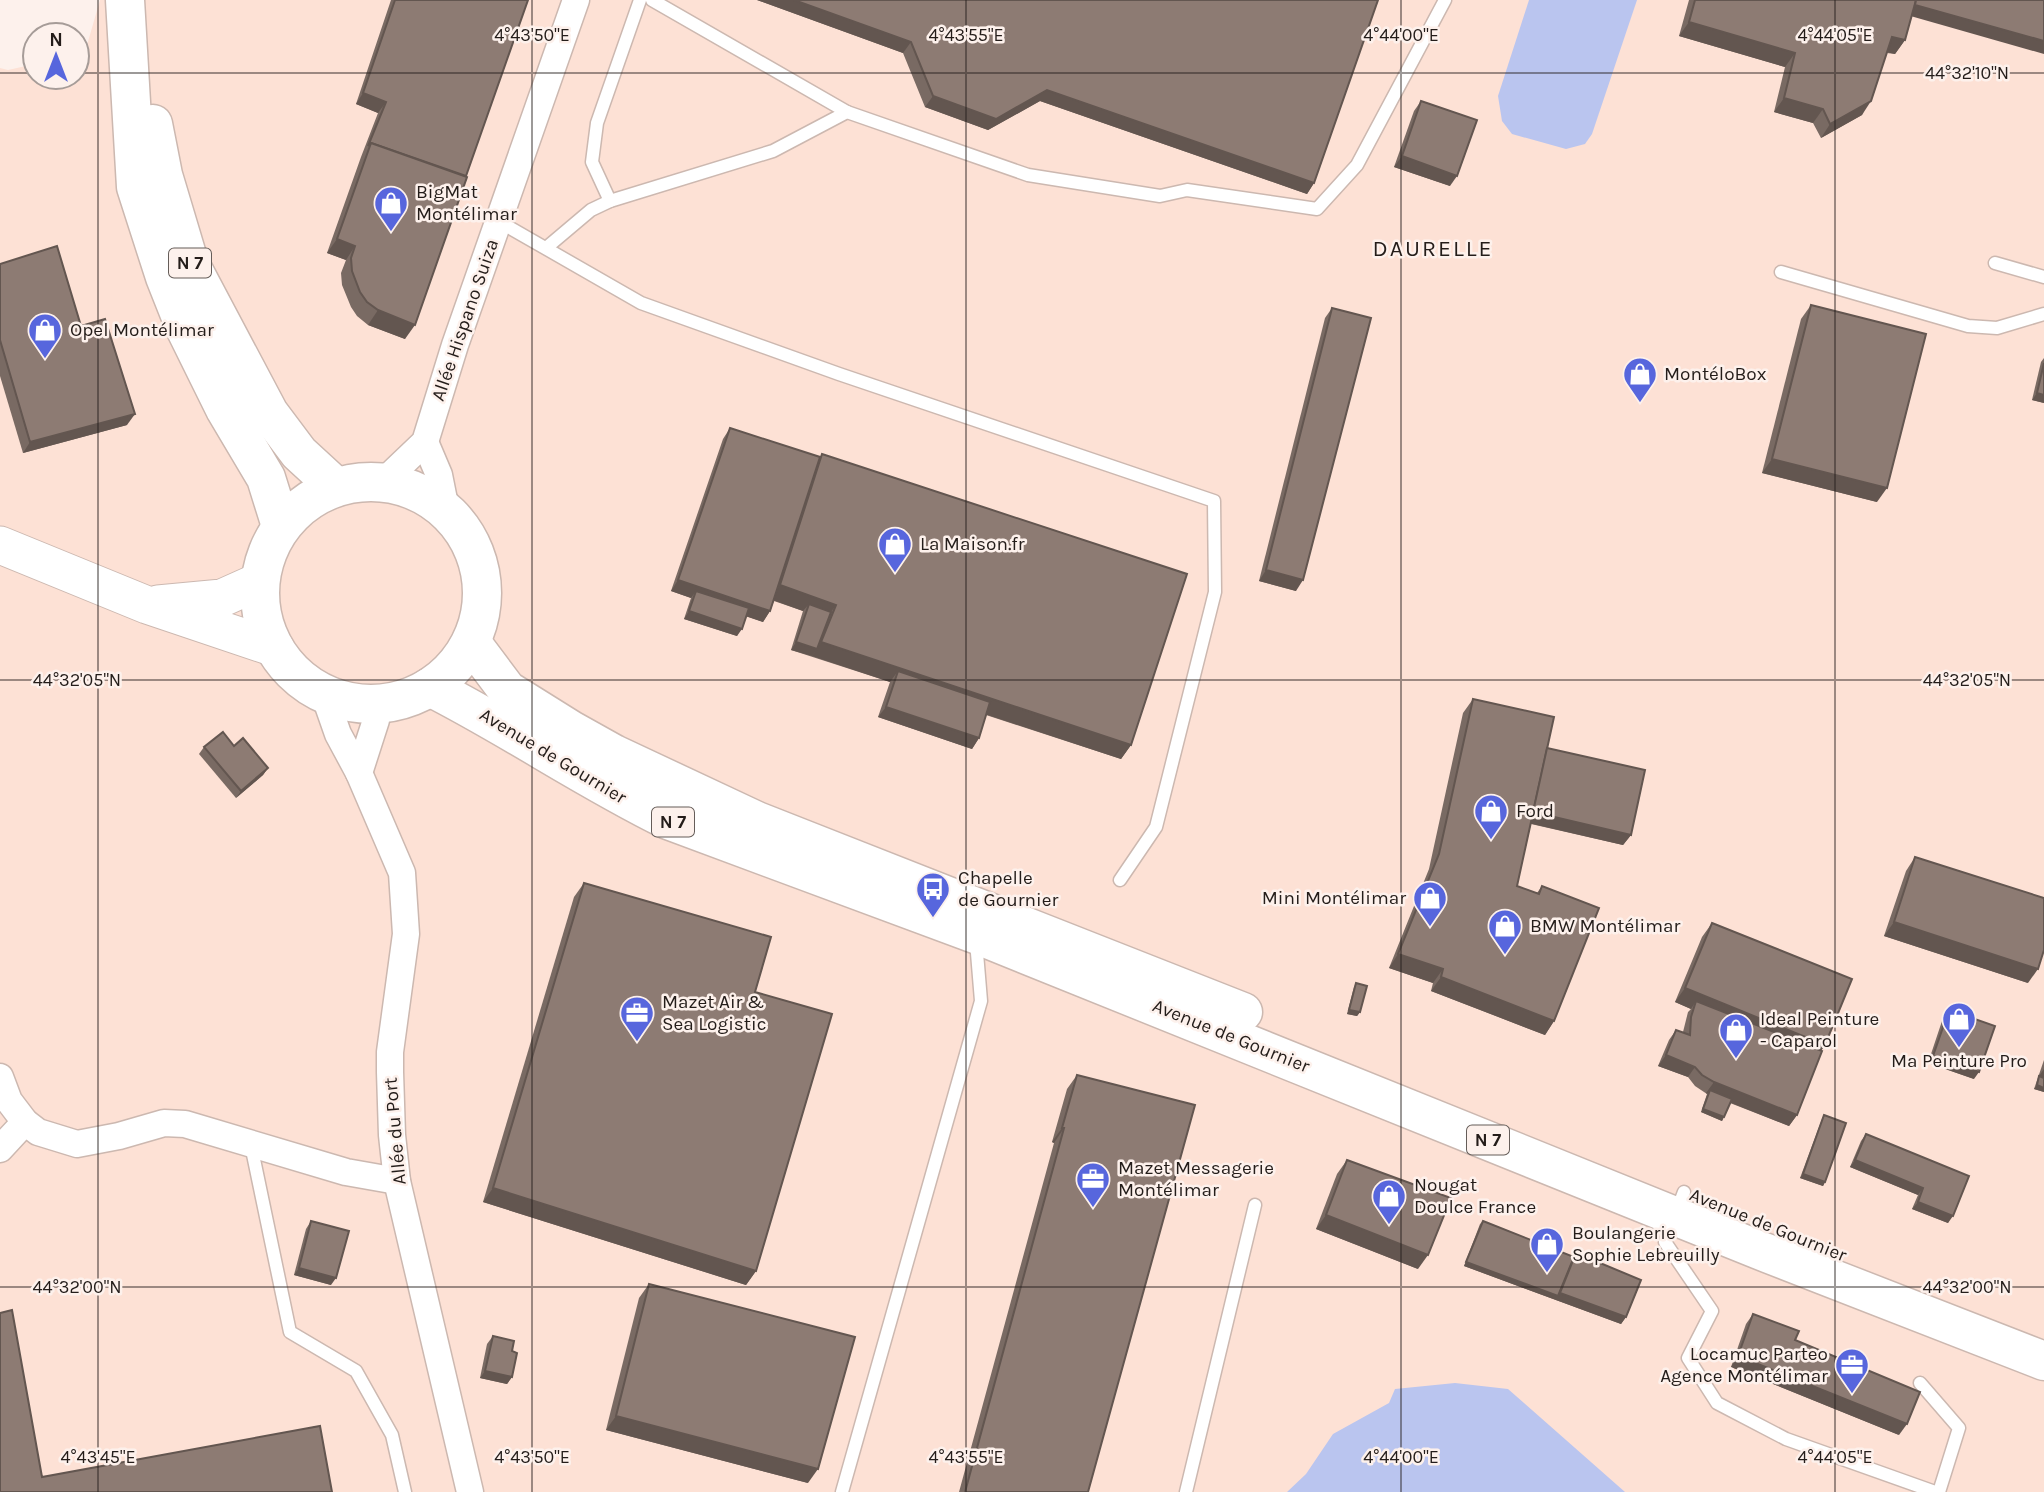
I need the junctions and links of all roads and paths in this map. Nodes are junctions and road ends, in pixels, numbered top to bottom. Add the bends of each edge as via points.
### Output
1 (127, 0) edge
2 (576, 0) edge
3 (640, 0) edge
4 (652, 0) edge
5 (1445, 0) edge
6 (847, 112) junction
7 (610, 201) junction
8 (498, 221) junction
9 (546, 248) junction
10 (1995, 263) dead end
11 (1781, 272) dead end
12 (2044, 277) edge
13 (2044, 314) edge
14 (425, 442) junction
15 (382, 483) junction
16 (337, 487) junction
17 (446, 510) junction
18 (281, 526) junction
19 (0, 545) edge
20 (260, 581) junction
21 (147, 605) junction
22 (471, 642) junction
23 (275, 648) junction
24 (430, 687) junction
25 (324, 694) junction
26 (377, 704) junction
27 (359, 773) junction
28 (1120, 880) dead end
29 (981, 922) junction
30 (0, 1077) edge
31 (25, 1122) junction
32 (251, 1145) junction
33 (0, 1149) edge
34 (397, 1181) junction
35 (1679, 1204) junction
36 (1255, 1205) dead end
37 (2044, 1334) edge
38 (2044, 1360) edge
39 (1920, 1382) dead end
40 (405, 1492) edge
41 (470, 1492) edge
42 (842, 1492) edge
43 (1186, 1492) edge
44 (1937, 1492) edge

1 - 16 main road, N 7 via 163,175 189,262 269,413 299,453
1 - 18 main road, N 7 via 136,187 186,330 265,478
2 - 8 street, Allée Hispano Suiza
3 - 7 lane via 597,124 592,162
4 - 6 lane
5 - 6 lane via 1357,164 1317,209 1187,190 1160,196 1028,175
6 - 7 lane via 774,151
7 - 9 lane via 591,210
8 - 9 lane
8 - 14 street, Allée Hispano Suiza
9 - 28 lane via 641,303 1214,501 1215,592 1156,827
10 - 12 lane
11 - 13 lane via 1968,326 1997,328
14 - 15 street, Allée Hispano Suiza
14 - 17 street via 439,475
15 - 16 main road
15 - 17 main road via 411,489
16 - 18 main road via 306,503
17 - 22 main road via 471,543 482,582 479,622
18 - 20 main road via 265,556
19 - 21 street
20 - 21 street via 222,598
20 - 23 main road via 263,623
21 - 23 street
22 - 24 main road via 461,660
22 - 29 main road, Avenue de Gournier / N 7 via 506,690 614,754
23 - 25 main road via 293,672
24 - 26 main road
24 - 29 main road, Avenue de Gournier / N 7 via 668,820
25 - 26 main road
25 - 27 street, Allée du Port
26 - 27 street
27 - 34 street, Allée du Port via 402,873 406,934 390,1052
29 - 35 main road, Avenue de Gournier / N 7
29 - 42 lane via 981,1001
30 - 31 street via 9,1101
31 - 32 street via 38,1132 77,1144 164,1123 185,1124
31 - 33 street
32 - 34 street
32 - 40 lane via 290,1332 356,1371 392,1434
34 - 41 street, Allée du Port
35 - 37 main road, Avenue de Gournier / N 7
35 - 38 main road, Avenue de Gournier / N 7
35 - 44 lane via 1665,1242 1712,1311 1688,1359 1717,1403 1786,1439
36 - 43 lane
39 - 44 lane via 1959,1428

